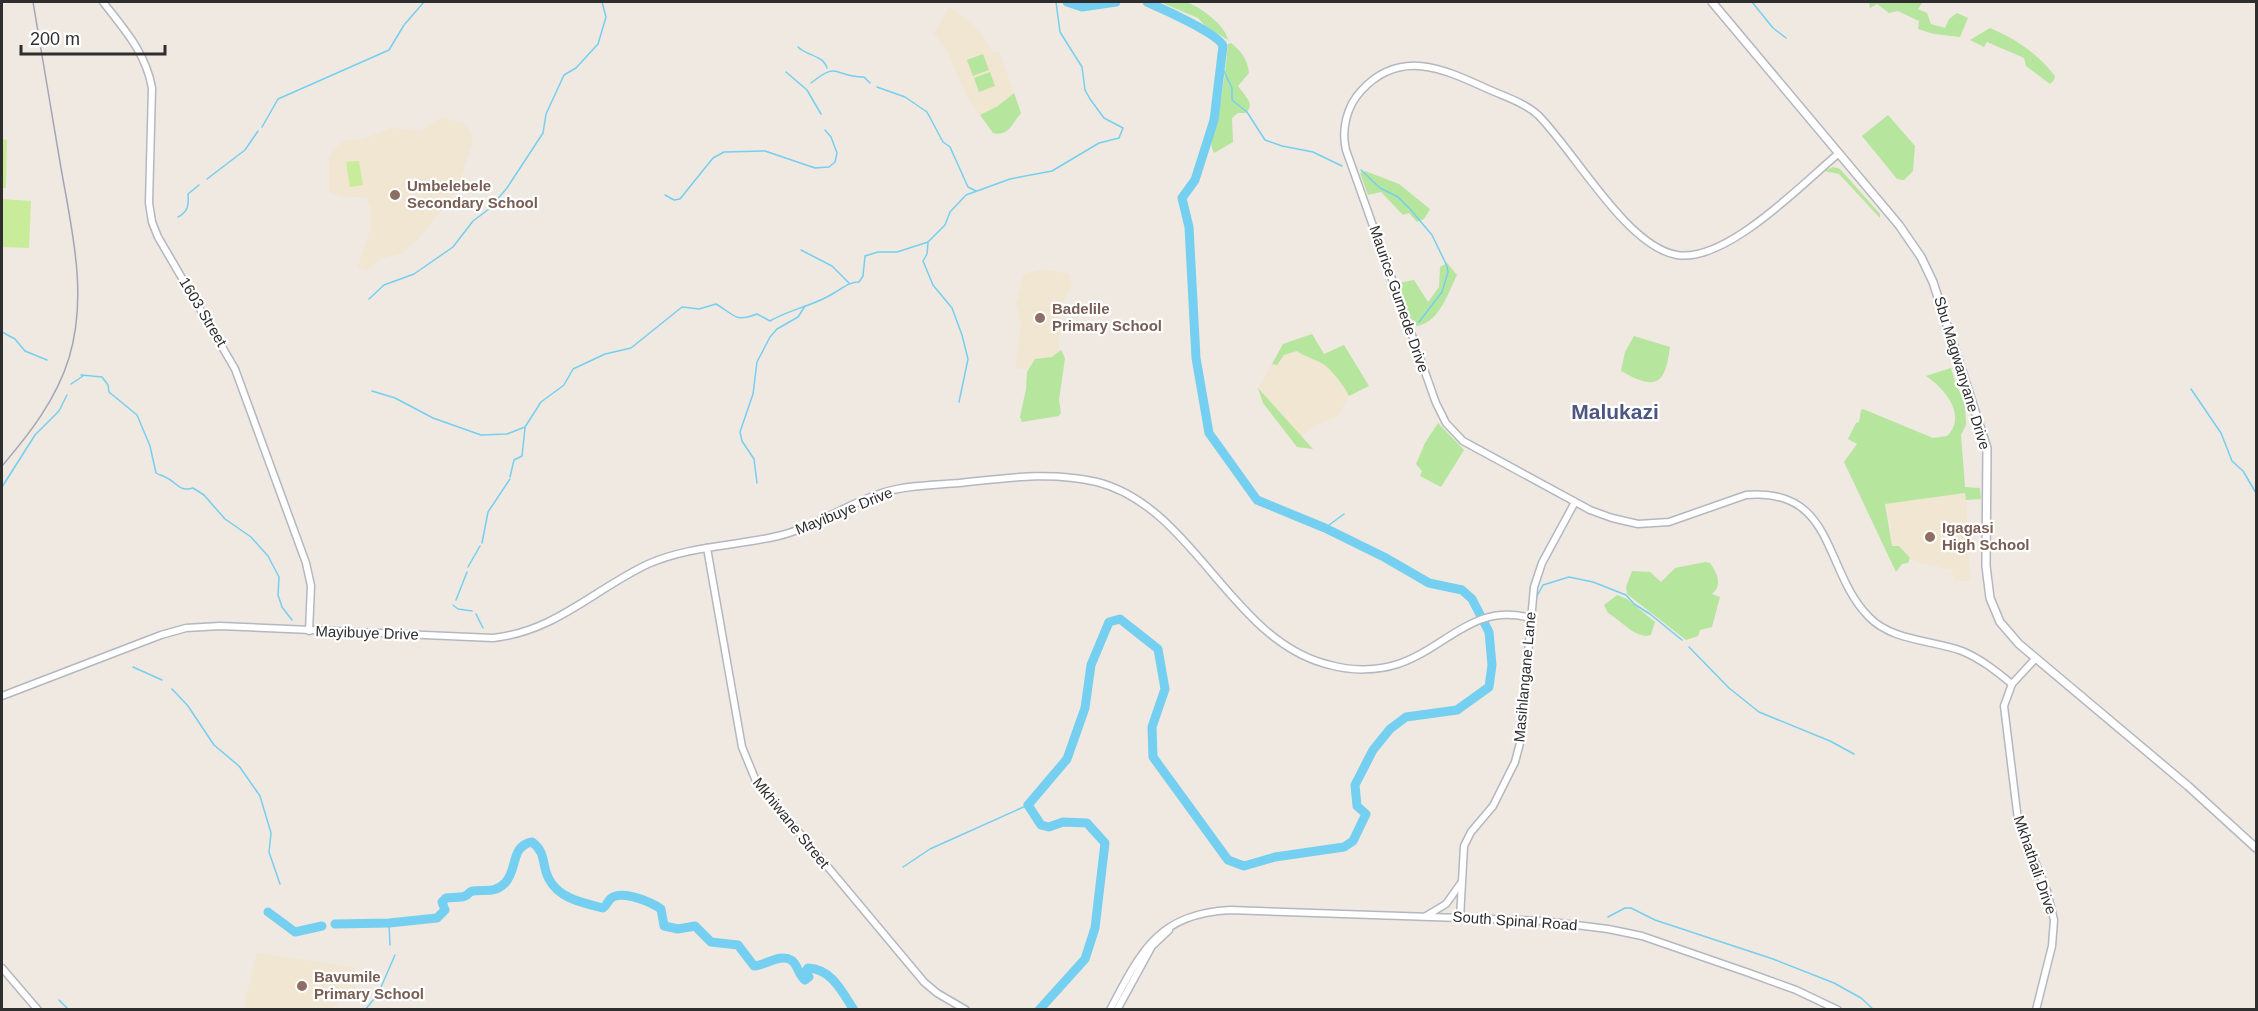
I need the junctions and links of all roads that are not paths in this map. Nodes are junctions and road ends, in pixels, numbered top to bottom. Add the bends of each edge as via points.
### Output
1 (103, 2) edge
2 (1712, 2) edge
3 (1839, 153) junction
4 (1575, 502) junction
5 (707, 548) junction
6 (1530, 618) junction
7 (309, 631) junction
8 (2035, 658) junction
9 (2012, 684) junction
10 (2, 696) edge
11 (2256, 848) edge
12 (1461, 882) junction
13 (1425, 916) junction
14 (1460, 918) junction
15 (1179, 922) junction
16 (2, 968) edge
17 (38, 1010) edge
18 (966, 1010) edge
19 (1110, 1010) edge
20 (1117, 1010) edge
21 (1838, 1010) edge
22 (2036, 1010) edge

1 - 7 street, 1603 Street via 149,69 153,88 149,203 152,222 235,369 306,563 311,586
2 - 3 main road, Sbu Magwanyane Drive
3 - 4 street, Maurice Gumede Drive via 1736,239 1711,252 1678,255 1650,244 1635,232 1544,122 1523,104 1452,73 1423,65 1382,74 1355,99 1345,123 1345,145 1443,417 1463,441
3 - 8 main road, Sbu Magwanyane Drive via 1899,225 1933,282 1987,448 1986,566 1990,598 2008,633
4 - 6 street, Masihlangane Lane via 1539,570
4 - 9 street, Maurice Gumede Drive via 1612,518 1649,524 1679,519 1746,495 1785,499 1815,519 1857,602 1870,619 1898,634 1973,656
5 - 6 street, Mayibuye Drive via 798,530 894,490 1056,475 1099,483 1136,500 1172,531 1269,632 1291,649 1318,662 1358,669 1390,666 1426,651 1487,616 1513,614
5 - 7 street, Mayibuye Drive via 646,565 543,626 522,634 493,638
5 - 18 street, Mkhiwane Street via 741,747 756,781 924,982
6 - 12 street, Masihlangane Lane via 1518,753 1493,806 1466,841
7 - 10 street, Mayibuye Drive via 186,628
8 - 9 street, Mkhathali Drive
8 - 11 main road, Sbu Magwanyane Drive
9 - 22 street, Mkhathali Drive via 2004,706 2018,820 2047,891 2054,920 2052,946
12 - 13 street via 1446,904
12 - 14 street, Masihlangane Lane
13 - 14 street, South Spinal Road
13 - 15 street, South Spinal Road via 1230,910 1210,911
14 - 21 street, South Spinal Road via 1544,921 1642,936 1796,990
15 - 19 street, South Spinal Road via 1162,930 1142,951
15 - 20 street, South Spinal Road via 1152,946
16 - 17 street

